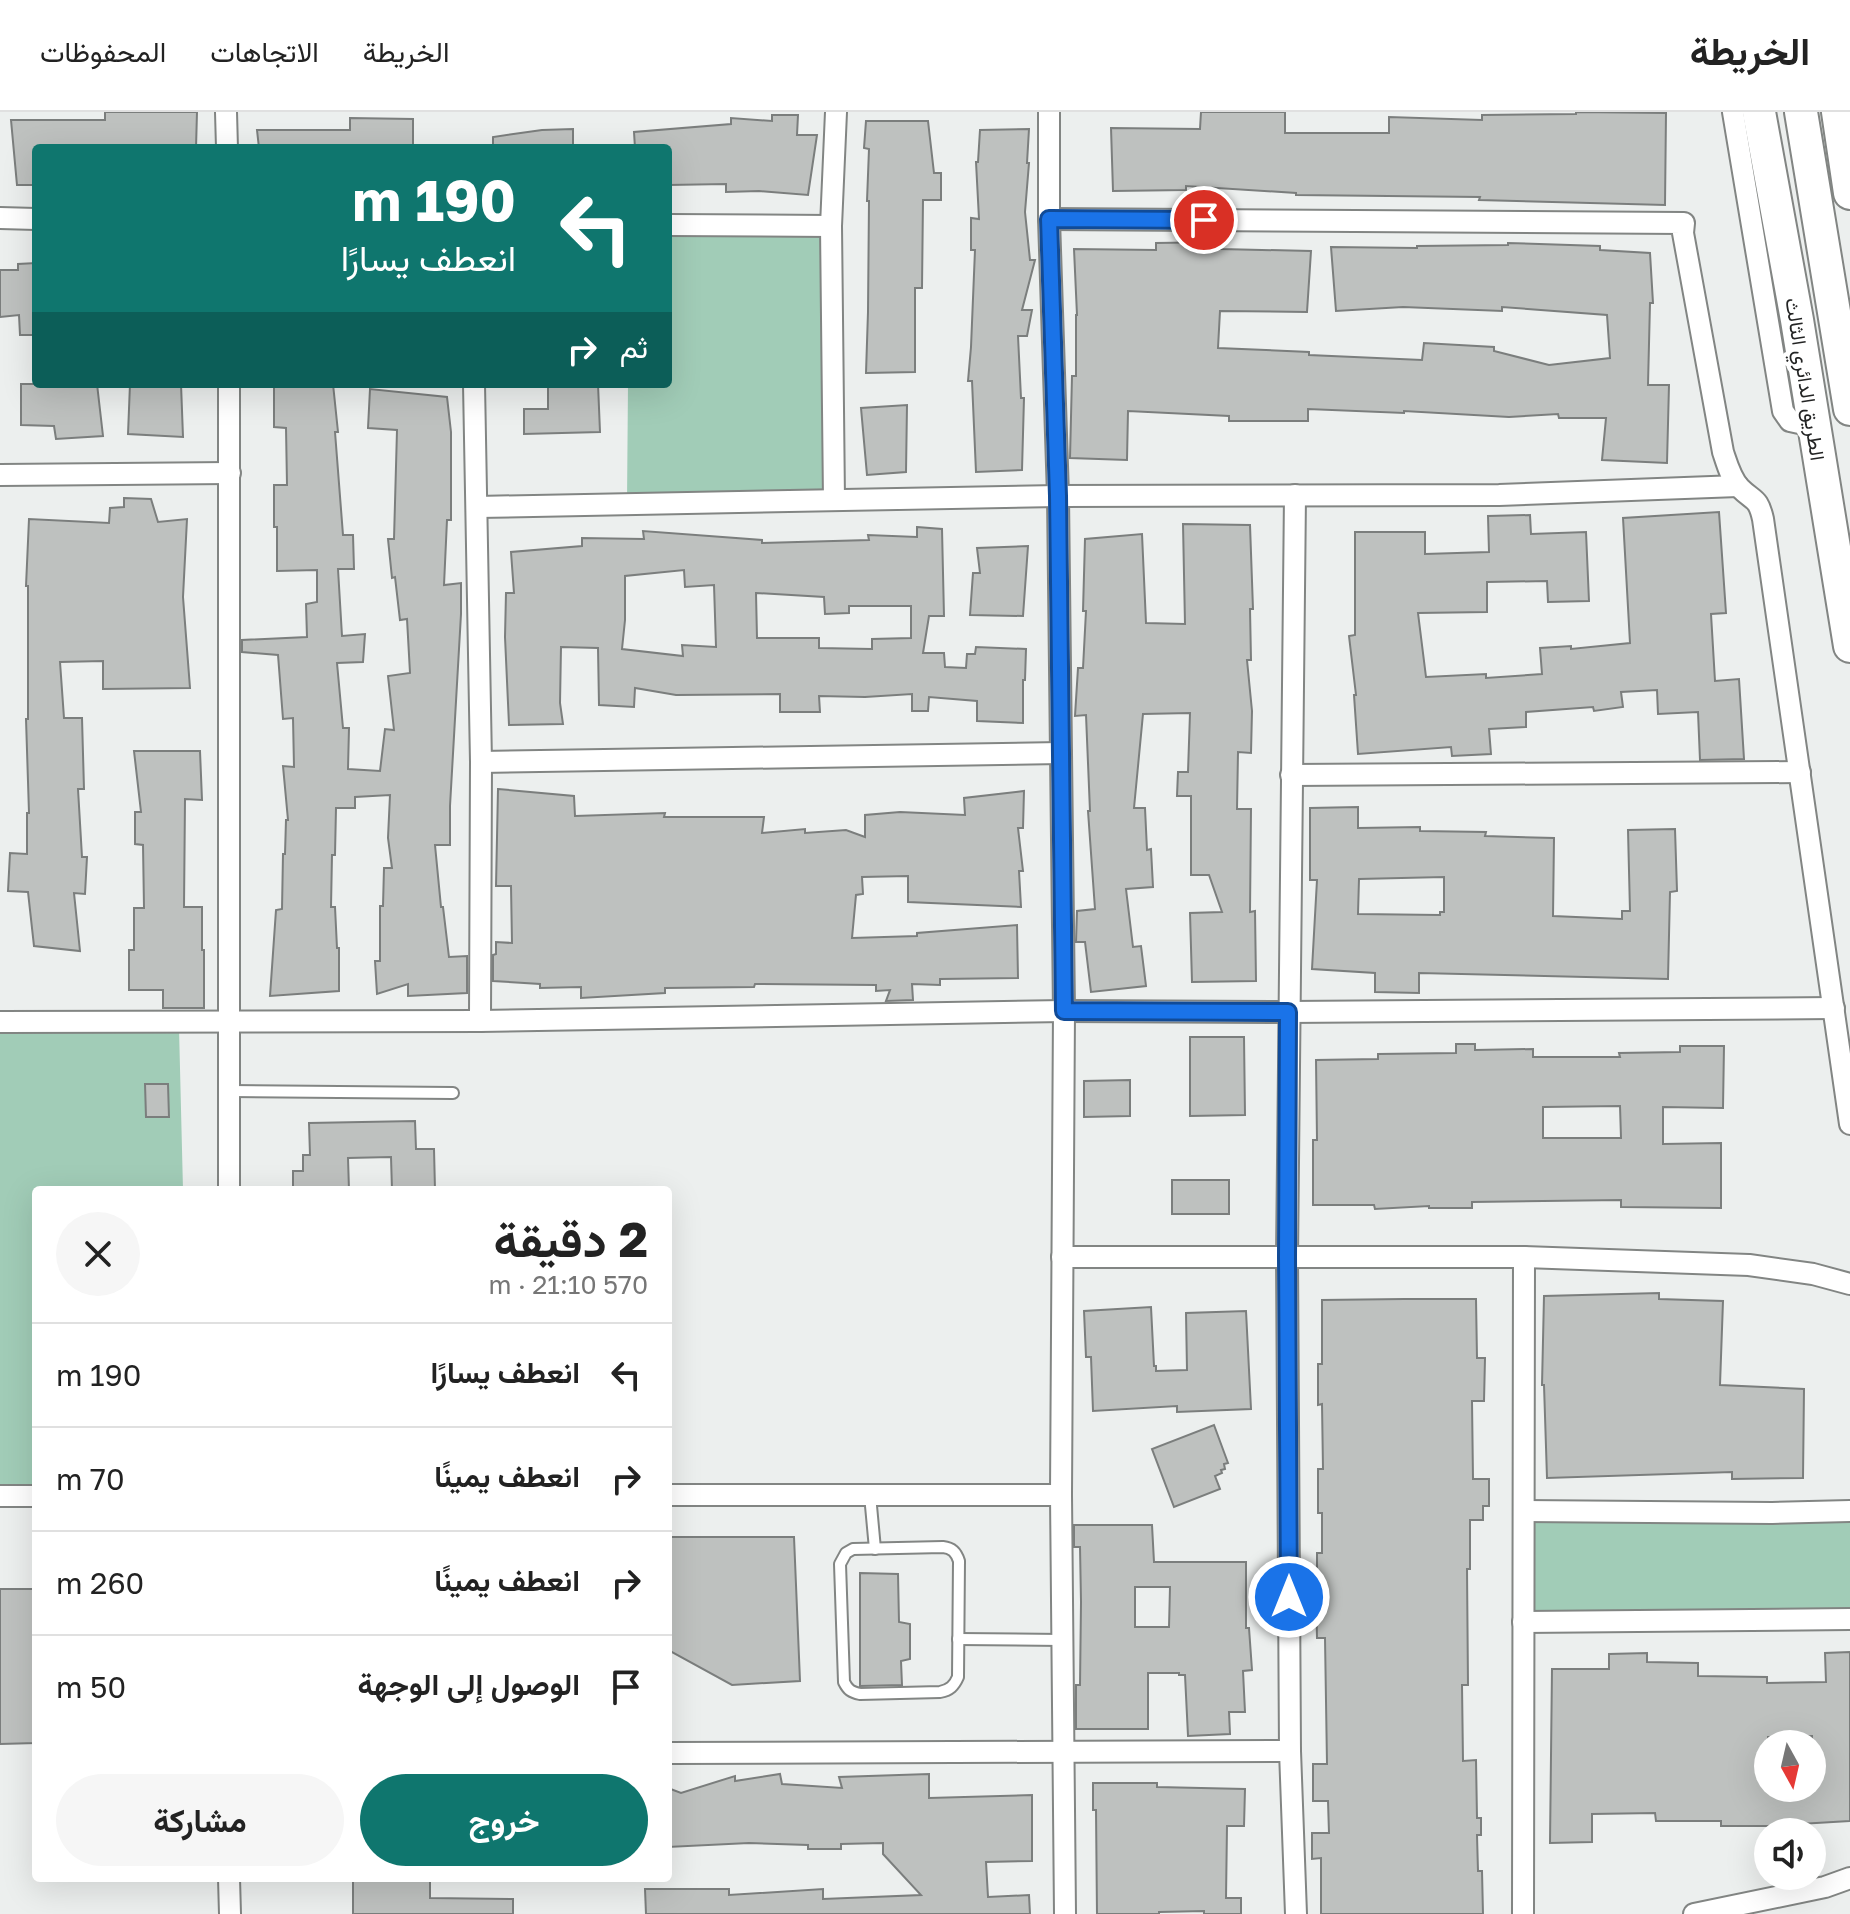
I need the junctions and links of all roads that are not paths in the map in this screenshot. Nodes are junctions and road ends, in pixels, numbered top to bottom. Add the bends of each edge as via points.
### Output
1 (226, 112) edge
2 (836, 112) edge
3 (1049, 112) edge
4 (1733, 112) edge
5 (1759, 112) edge
6 (1801, 112) edge
7 (1838, 112) edge
8 (227, 144) edge
9 (1850, 193) edge
10 (0, 218) edge
11 (32, 219) edge
12 (1049, 219) junction
13 (672, 225) edge
14 (831, 226) junction
15 (229, 388) edge
16 (474, 388) edge
17 (1850, 404) edge
18 (1813, 426) junction
19 (230, 473) junction
20 (0, 475) edge
21 (1738, 486) junction
22 (1295, 495) junction
23 (1058, 496) junction
24 (834, 500) junction
25 (477, 507) junction
26 (1850, 646) edge
27 (1061, 753) junction
28 (481, 762) junction
29 (1800, 772) junction
30 (1291, 775) junction
31 (1834, 1008) junction
32 (1064, 1011) junction
33 (1288, 1012) junction
34 (480, 1021) junction
35 (0, 1022) edge
36 (230, 1023) junction
37 (230, 1091) junction
38 (453, 1093) dead end
39 (1850, 1124) edge
40 (229, 1186) edge
41 (1062, 1257) junction
42 (1287, 1257) junction
43 (1524, 1257) junction
44 (1850, 1284) edge
45 (672, 1495) edge
46 (870, 1495) junction
47 (1061, 1495) junction
48 (0, 1496) edge
49 (32, 1496) edge
50 (1524, 1511) junction
51 (1850, 1511) edge
52 (875, 1549) junction
53 (1850, 1619) edge
54 (1523, 1622) junction
55 (958, 1639) junction
56 (1063, 1640) junction
57 (1290, 1751) junction
58 (1063, 1752) junction
59 (672, 1753) edge
60 (1850, 1878) edge
61 (229, 1882) edge
62 (230, 1914) edge
63 (1065, 1914) edge
64 (1296, 1914) edge
65 (1523, 1914) edge
66 (1694, 1914) edge

1 - 8 street
2 - 14 street
3 - 12 street
4 - 18 street via 1783,411 1790,421
5 - 18 highway, الطريق الدائري الثالث
6 - 17 highway, الطريق الدائري الثالث
7 - 9 highway
10 - 11 street
12 - 21 street via 1684,223 1719,430
12 - 23 street
13 - 14 street
14 - 24 street
15 - 19 street
16 - 25 street
18 - 26 highway, الطريق الدائري الثالث
19 - 20 street
19 - 36 street
21 - 22 street via 1499,495
21 - 29 street via 1757,501 1763,519
22 - 23 street
22 - 30 street
23 - 24 street
23 - 27 street
24 - 25 street
25 - 28 street
27 - 28 street
27 - 32 street
28 - 34 street
29 - 30 street
29 - 31 street
30 - 33 street
31 - 33 street
31 - 39 street
32 - 33 street
32 - 34 street
32 - 41 street
33 - 42 street
34 - 36 street
35 - 36 street
36 - 37 street
37 - 38 lane
37 - 40 street
41 - 42 street
41 - 47 street
42 - 43 street
42 - 57 street
43 - 44 street via 1749,1265
43 - 50 street
45 - 46 street
46 - 47 street
46 - 52 lane
47 - 56 street
48 - 49 street
50 - 51 street
50 - 54 street
52 - 55 lane via 943,1547 956,1553
52 - 55 lane via 853,1549 840,1564 847,1688 860,1694 949,1690 958,1677
53 - 54 street
54 - 65 street
55 - 56 lane
56 - 58 street
57 - 58 street
57 - 64 street
58 - 59 street
58 - 63 street
60 - 66 street
61 - 62 street

